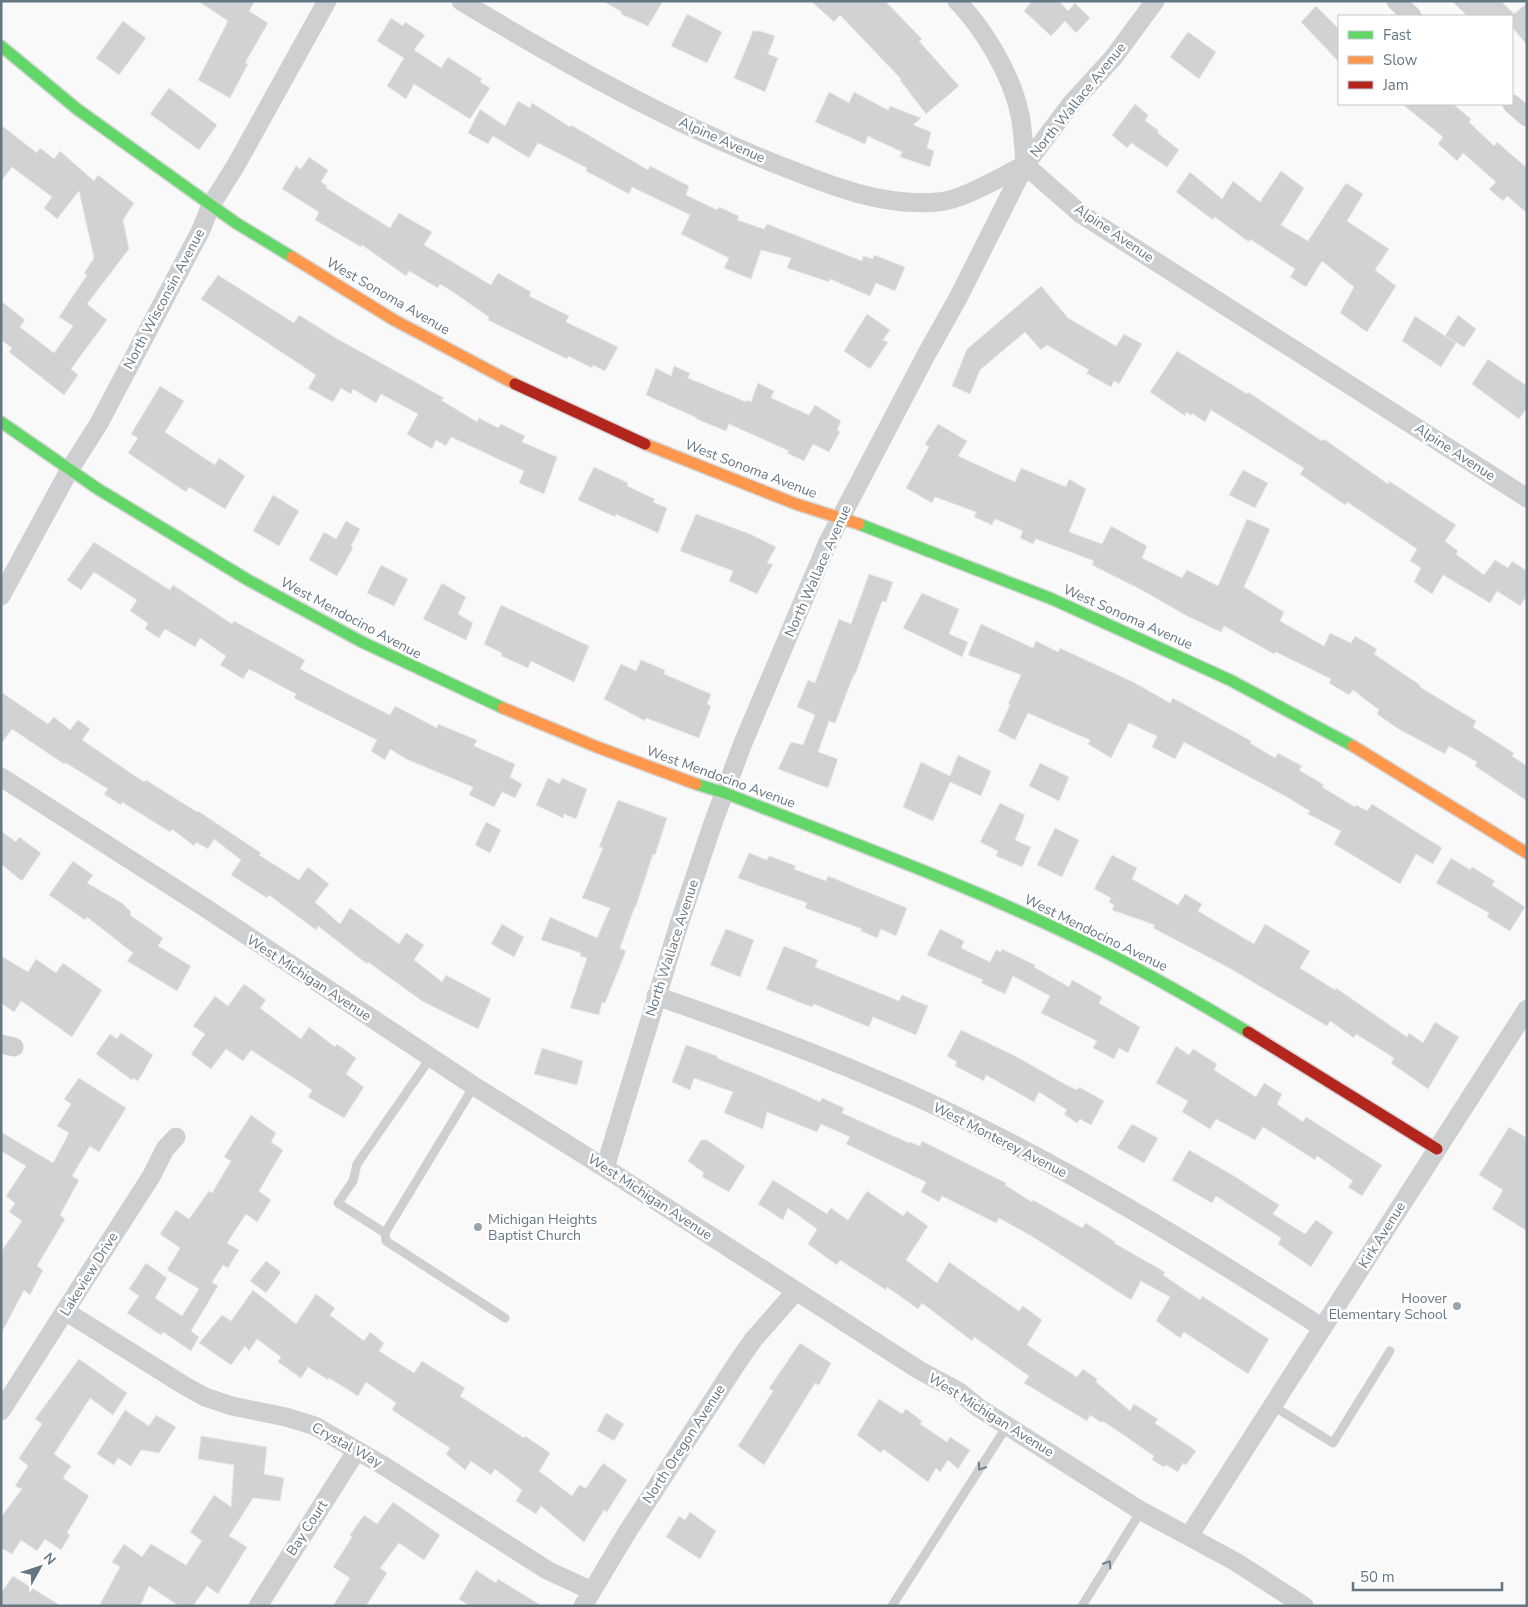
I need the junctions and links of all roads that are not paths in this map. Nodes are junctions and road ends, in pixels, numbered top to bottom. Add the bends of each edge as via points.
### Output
1 (327, 1) edge
2 (461, 1) edge
3 (957, 1) edge
4 (1155, 1) edge
5 (1396, 1) edge
6 (1411, 15) edge
7 (1, 46) edge
8 (1513, 105) edge
9 (1527, 117) edge
10 (1025, 165) junction
11 (211, 206) junction
12 (1, 422) edge
13 (70, 469) junction
14 (1527, 498) edge
15 (840, 518) junction
16 (1, 596) edge
17 (1, 777) edge
18 (725, 793) junction
19 (1527, 853) edge
20 (656, 996) junction
21 (1527, 1009) edge
22 (431, 1057) junction
23 (474, 1086) junction
24 (176, 1137) dead end
25 (1437, 1149) junction
26 (605, 1168) junction
27 (385, 1232) junction
28 (796, 1290) junction
29 (65, 1311) junction
30 (505, 1318) dead end
31 (1322, 1328) junction
32 (1390, 1352) dead end
33 (1273, 1406) junction
34 (1, 1411) edge
35 (1008, 1426) junction
36 (357, 1450) junction
37 (1141, 1511) junction
38 (1189, 1536) junction
39 (588, 1598) edge
40 (258, 1606) edge
41 (892, 1606) edge
42 (1082, 1606) edge
43 (1304, 1606) edge

1 - 11 street, North Wisconsin Avenue
2 - 10 street, Alpine Avenue via 646,106 742,151 834,187 882,199 941,202 970,192
3 - 10 street via 998,58 1012,86 1020,115
4 - 10 street, North Wallace Avenue
5 - 6 street
7 - 11 street, West Sonoma Avenue via 77,109
8 - 9 street
10 - 14 street, Alpine Avenue via 1081,214
10 - 15 street, North Wallace Avenue
11 - 13 street, North Wisconsin Avenue via 98,425
11 - 15 street, West Sonoma Avenue via 394,320 504,379 627,437 796,504
12 - 13 street, West Mendocino Avenue
13 - 16 street, North Wisconsin Avenue
13 - 18 street, West Mendocino Avenue via 248,580 362,642 547,726
15 - 18 street, North Wallace Avenue via 746,734
15 - 19 street, West Sonoma Avenue via 1052,599 1230,680 1370,755
17 - 22 street, West Michigan Avenue
18 - 20 street, North Wallace Avenue
18 - 25 street, West Mendocino Avenue via 962,886 1089,944 1264,1041
20 - 26 street, North Wallace Avenue
20 - 31 street, West Monterey Avenue via 824,1057 957,1116 1112,1197
21 - 25 street, Kirk Avenue
22 - 23 street, West Michigan Avenue
22 - 27 lane via 357,1164 353,1181 338,1203
23 - 26 street, West Michigan Avenue
23 - 27 lane
24 - 29 street, Lakeview Drive via 165,1149 152,1175
25 - 31 street, Kirk Avenue
26 - 28 street, West Michigan Avenue
27 - 30 lane via 386,1241
28 - 35 street, West Michigan Avenue
28 - 39 street, North Oregon Avenue via 739,1360
29 - 34 street, Lakeview Drive
29 - 36 street, Crystal Way via 205,1397 315,1426
31 - 33 street, Kirk Avenue
32 - 33 lane via 1333,1443
33 - 38 street, Kirk Avenue
35 - 37 street, West Michigan Avenue
35 -> 41 lane
36 - 39 street, Crystal Way
36 - 40 street, Bay Court
37 - 38 street, West Michigan Avenue
42 -> 37 lane
38 - 43 street, West Michigan Avenue

